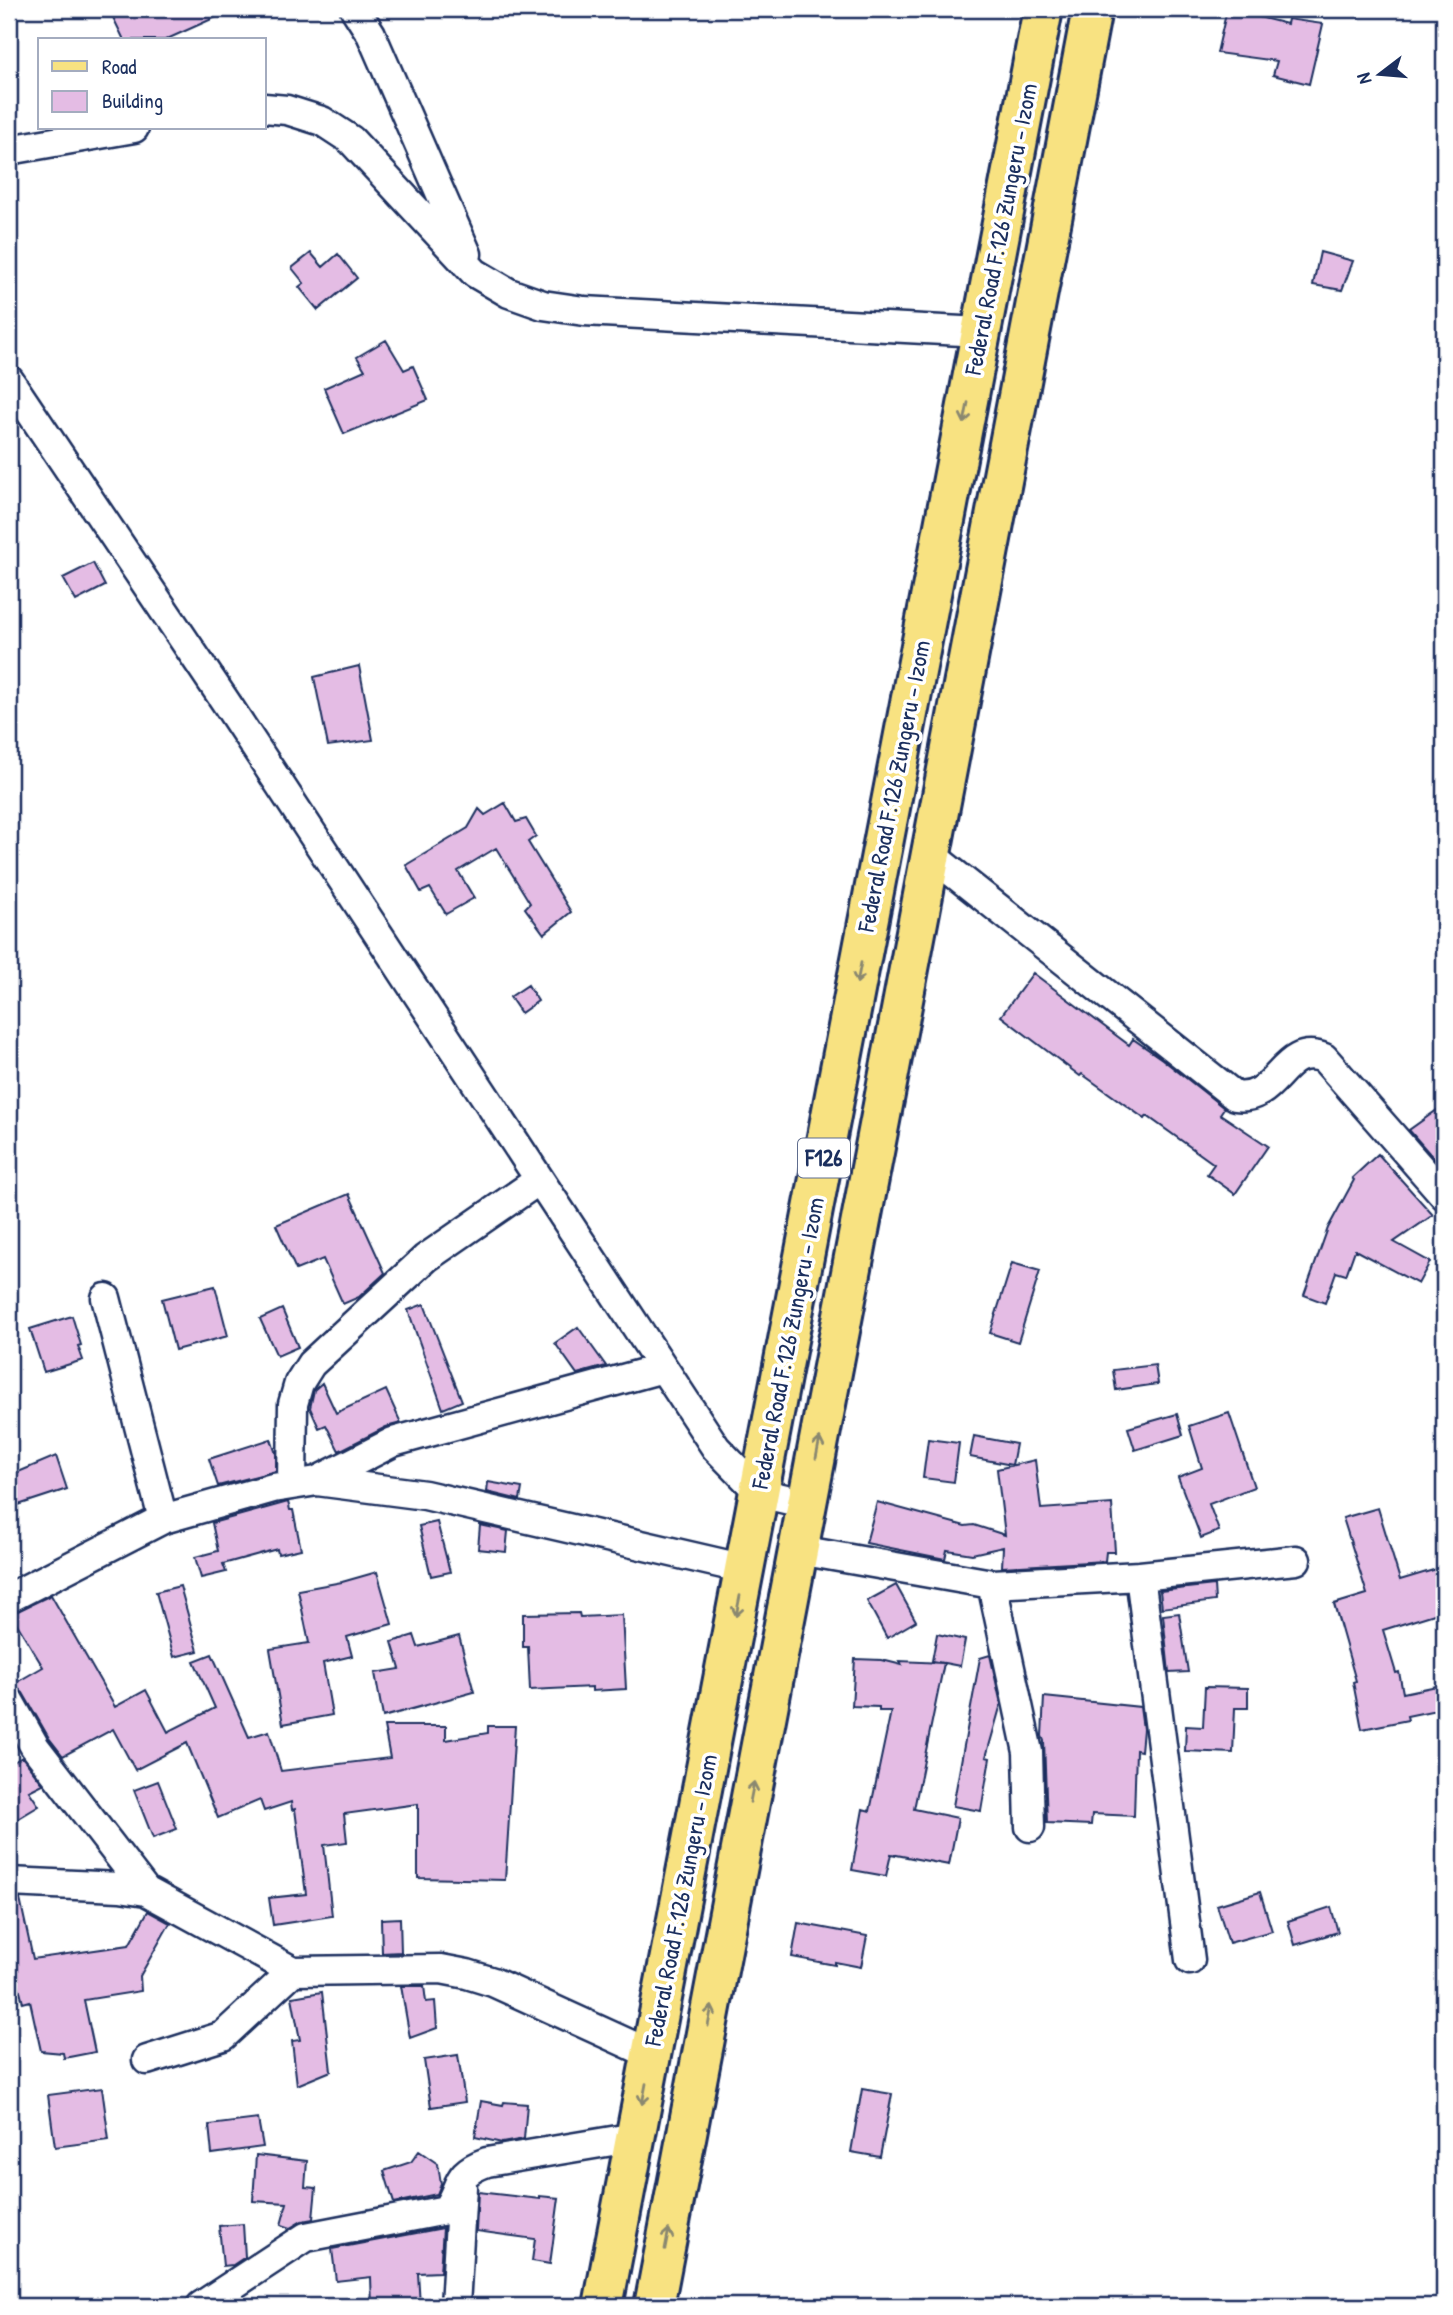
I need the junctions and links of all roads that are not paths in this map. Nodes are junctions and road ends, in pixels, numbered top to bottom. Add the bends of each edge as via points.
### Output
1 (355, 9) edge
2 (1043, 9) edge
3 (1092, 9) edge
4 (266, 108) edge
5 (123, 130) edge
6 (9, 150) edge
7 (475, 273) junction
8 (981, 332) junction
9 (9, 380) edge
10 (931, 855) junction
11 (540, 1180) junction
12 (1444, 1195) edge
13 (106, 1297) dead end
14 (663, 1368) junction
15 (304, 1482) junction
16 (760, 1493) junction
17 (807, 1504) junction
18 (163, 1519) junction
19 (799, 1550) junction
20 (1296, 1560) dead end
21 (745, 1569) junction
22 (1140, 1576) junction
23 (992, 1584) junction
24 (9, 1598) edge
25 (9, 1701) edge
26 (1030, 1827) dead end
27 (9, 1882) edge
28 (146, 1891) junction
29 (1190, 1960) dead end
30 (293, 1971) junction
31 (651, 2054) junction
32 (146, 2060) dead end
33 (636, 2137) junction
34 (463, 2174) junction
35 (201, 2306) edge
36 (455, 2306) edge
37 (603, 2306) edge
38 (654, 2306) edge

1 - 7 street via 371,34
2 - 8 main road, Federal Road F.126 Zungeru - Izom / F126
3 - 10 main road, Federal Road F.126 Zungeru - Izom / F126
4 - 7 street via 322,121 351,140
5 - 6 street
7 - 8 street via 509,293 543,305 584,311
8 -> 16 main road, Federal Road F.126 Zungeru - Izom / F126
9 - 11 street
10 - 12 street via 1235,1096 1259,1094 1296,1058 1314,1054 1324,1058
17 -> 10 main road, Federal Road F.126 Zungeru - Izom / F126
11 - 14 street
11 - 15 street via 426,1258 312,1364 299,1383 293,1404
13 - 18 street
14 - 15 street via 393,1442
14 - 16 street via 716,1448
15 - 18 street
15 - 21 street via 425,1495
16 - 17 street
16 - 21 main road, Federal Road F.126 Zungeru - Izom / F126
17 - 19 main road, Federal Road F.126 Zungeru - Izom / F126
18 - 24 street
19 - 23 street
38 -> 19 main road, Federal Road F.126 Zungeru - Izom / F126
20 - 22 street
21 -> 31 main road, Federal Road F.126 Zungeru - Izom / F126
22 - 23 street
22 - 29 street
23 - 26 street via 1028,1752
25 - 28 street via 35,1747
27 - 28 street
28 - 30 street
30 - 31 street via 441,1969 467,1974
30 - 32 street via 223,2036
31 -> 33 main road, Federal Road F.126 Zungeru - Izom / F126
33 - 34 street via 486,2162
33 - 37 main road, Federal Road F.126 Zungeru - Izom / F126
34 - 35 street via 446,2210 306,2237
34 - 36 street

